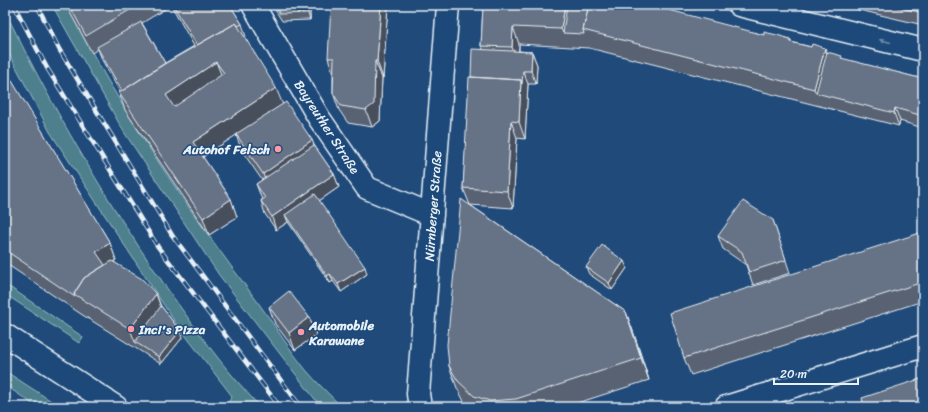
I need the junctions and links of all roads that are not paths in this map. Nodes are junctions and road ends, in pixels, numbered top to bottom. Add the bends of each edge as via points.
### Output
1 (253, 5) edge
2 (448, 5) edge
3 (739, 5) edge
4 (923, 50) edge
5 (432, 215) junction
6 (5, 335) edge
7 (923, 346) edge
8 (765, 402) edge
9 (116, 407) edge
10 (420, 407) edge
11 (726, 407) edge

1 - 5 street, Bayreuther Straße via 319,118 367,188
2 - 5 street, Nürnberger Straße
4 -> 3 street
5 - 10 street, Nürnberger Straße via 418,394
6 - 9 street
7 - 8 street
8 - 11 street

